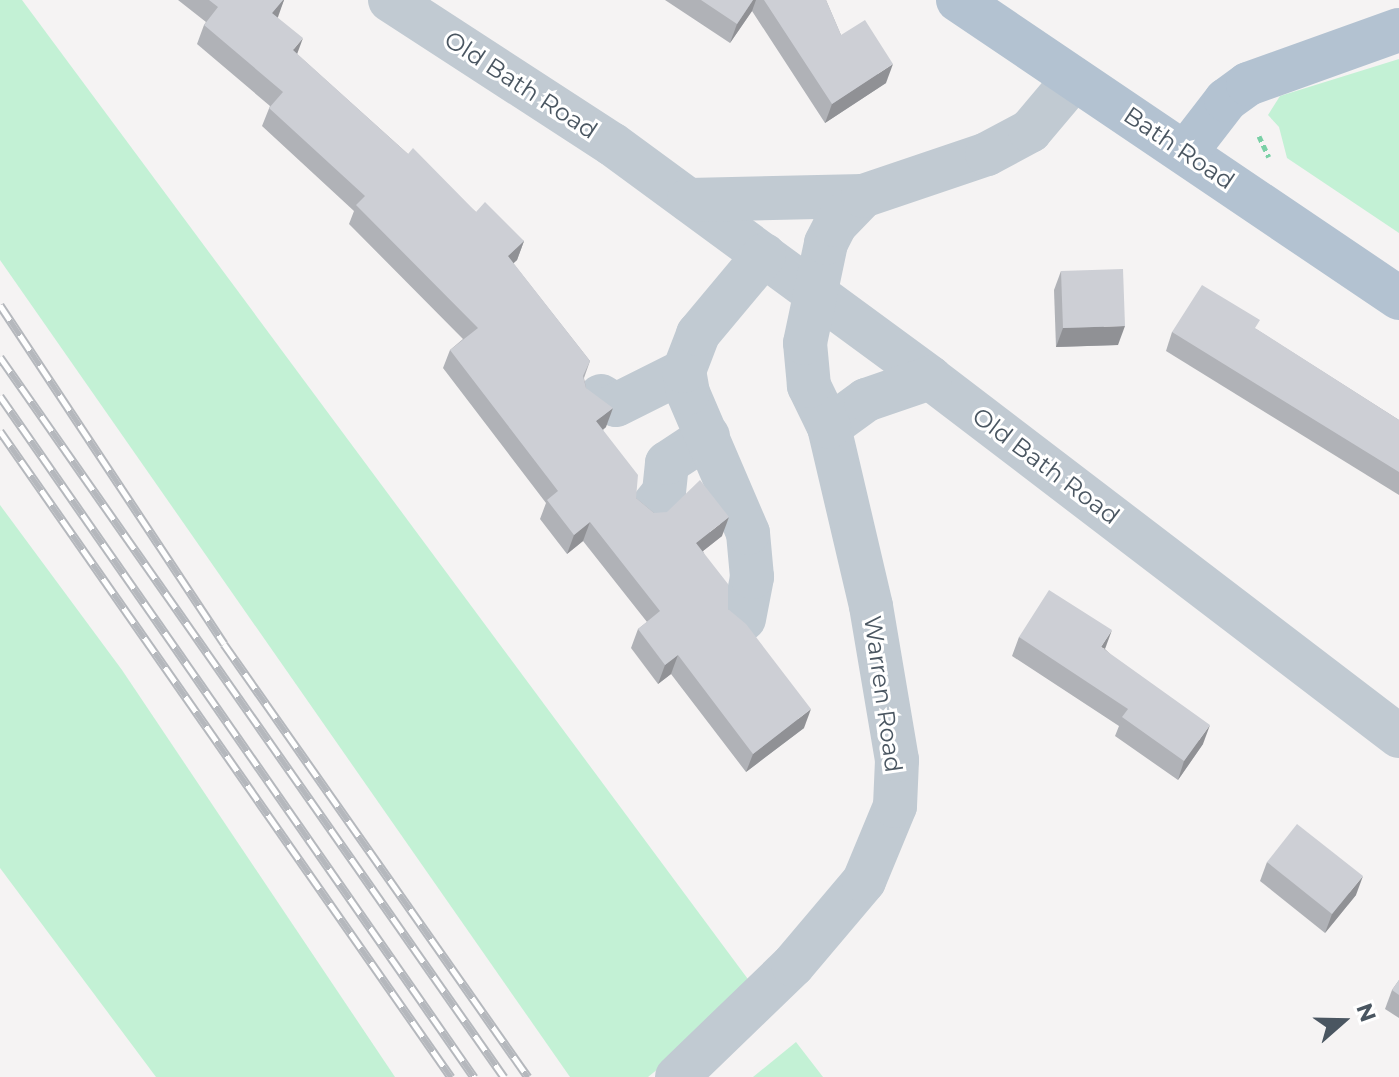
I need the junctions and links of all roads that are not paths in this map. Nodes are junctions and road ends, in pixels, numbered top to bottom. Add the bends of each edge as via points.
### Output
1 (390, 0) edge
2 (958, 0) edge
3 (1399, 30) edge
4 (1074, 79) junction
5 (1186, 152) junction
6 (863, 196) junction
7 (689, 200) junction
8 (764, 255) junction
9 (817, 294) junction
10 (1399, 298) edge
11 (684, 371) junction
12 (930, 378) junction
13 (601, 396) edge
14 (829, 427) junction
15 (708, 436) junction
16 (652, 507) edge
17 (744, 619) edge
18 (1399, 736) edge
19 (690, 1067) edge

1 - 7 street, Old Bath Road
2 - 4 main road, Bath Road
3 - 5 main road via 1248,84 1226,100
4 - 5 main road, Bath Road
4 - 6 street, Warren Road via 1048,114 1012,143
5 - 10 main road, Bath Road
6 - 7 street
6 - 9 street, Warren Road via 835,225 818,264
7 - 8 street, Old Bath Road
8 - 9 street, Old Bath Road
8 - 11 street via 698,334
9 - 12 street, Old Bath Road
9 - 14 street, Warren Road via 805,343 809,386
11 - 13 street via 616,405
11 - 15 street
12 - 14 street via 866,400
12 - 18 street, Old Bath Road
14 - 19 street, Warren Road via 871,606 897,760 895,806 864,881 793,965
15 - 16 street via 667,463 664,492
15 - 17 street via 748,533 752,577

